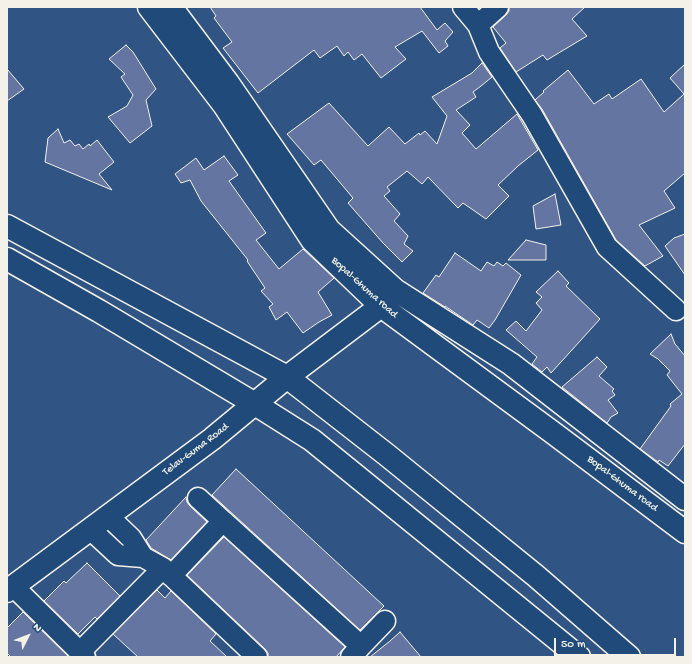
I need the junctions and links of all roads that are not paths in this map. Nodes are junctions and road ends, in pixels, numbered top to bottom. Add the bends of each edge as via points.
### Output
1 (149, 7) edge
2 (171, 7) edge
3 (463, 7) edge
4 (498, 7) edge
5 (478, 25) junction
6 (7, 226) edge
7 (7, 259) edge
8 (395, 290) junction
9 (381, 306) junction
10 (682, 311) edge
11 (287, 377) junction
12 (255, 404) junction
13 (198, 498) dead end
14 (685, 500) edge
15 (108, 516) junction
16 (223, 521) junction
17 (90, 529) junction
18 (685, 532) edge
19 (143, 557) junction
20 (167, 572) junction
21 (10, 589) edge
22 (385, 621) dead end
23 (354, 654) edge
24 (83, 655) edge
25 (256, 657) edge
26 (578, 657) edge
27 (629, 657) edge

1 - 9 street, Bopal-Ghuma road via 224,105 312,240
2 - 8 street via 228,83 329,230
3 - 5 street
4 - 5 street
5 - 10 street via 489,52 532,115 607,247
6 - 11 street
7 - 12 street
8 - 9 street, Telav-Guma Road
8 - 14 street via 511,364
9 - 11 street, Telav-Guma Road
9 - 18 street, Bopal-Ghuma road
11 - 12 street, Telav-Guma Road
11 - 27 street via 536,576
12 - 15 street, Telav-Guma Road
12 - 26 street via 312,440
13 - 16 street
15 - 17 street, Telav-Guma Road
15 - 19 street via 131,538
16 - 20 street
16 - 23 street
17 - 19 street via 118,555
17 - 21 street, Telav-Guma Road
19 - 20 street
20 - 24 street
20 - 25 street
21 - 24 street
22 - 23 street

